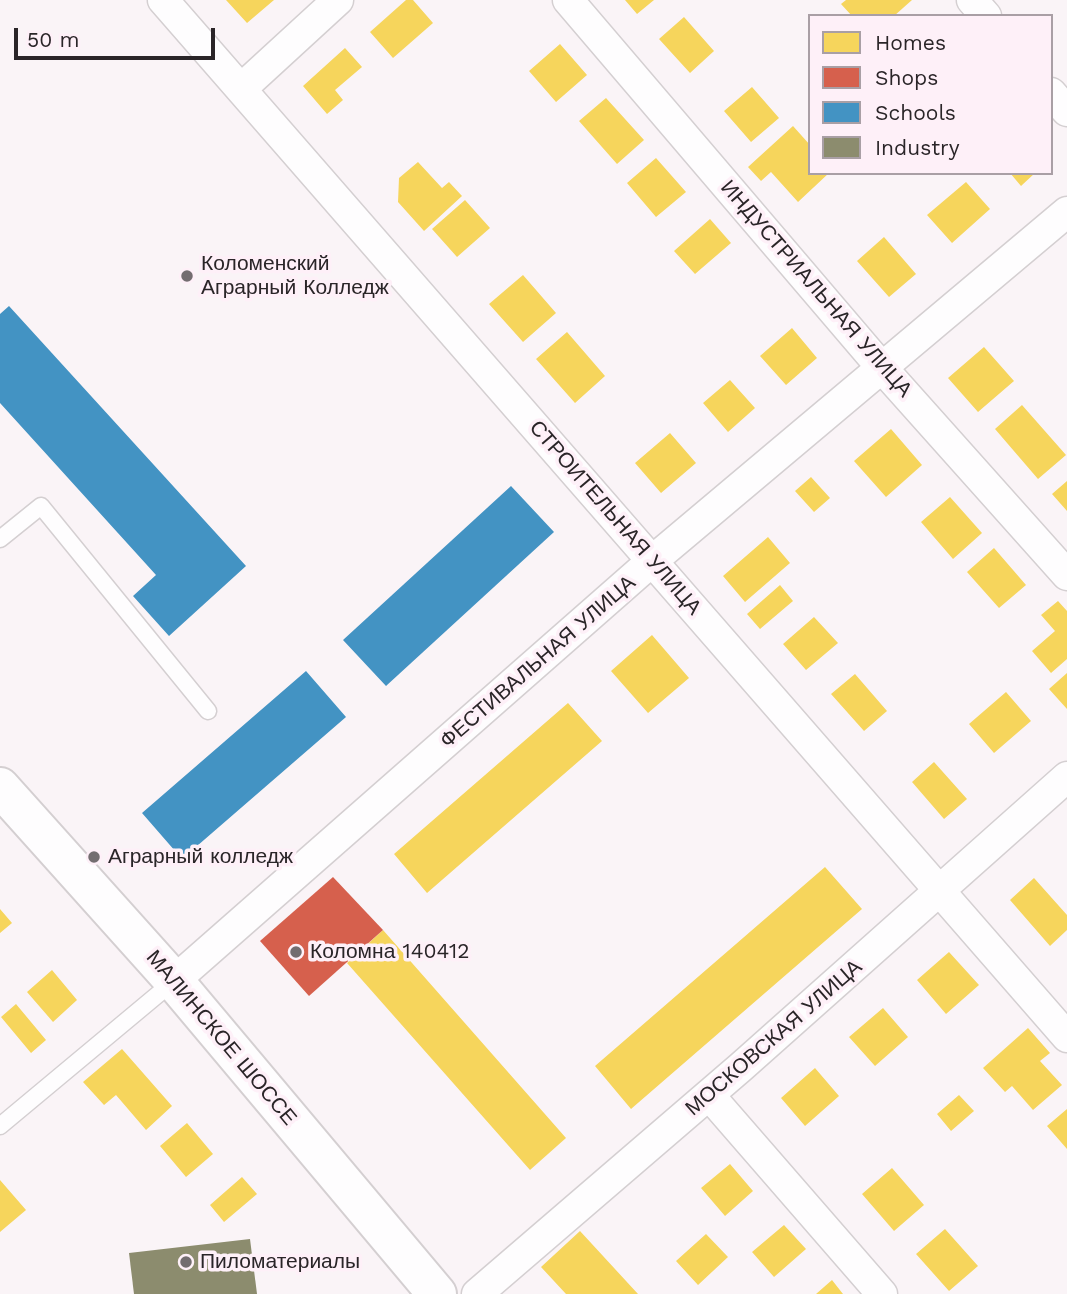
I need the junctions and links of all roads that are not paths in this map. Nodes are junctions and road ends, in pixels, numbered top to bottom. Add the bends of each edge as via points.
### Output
1 (163, 0) edge
2 (338, 0) edge
3 (568, 0) edge
4 (972, 0) edge
5 (984, 14) edge
6 (241, 89) junction
7 (1053, 95) edge
8 (1067, 111) edge
9 (1067, 212) edge
10 (883, 369) junction
11 (0, 539) edge
12 (652, 561) junction
13 (1067, 575) edge
14 (208, 712) dead end
15 (1067, 777) edge
16 (0, 787) edge
17 (940, 891) junction
18 (174, 981) junction
19 (1067, 1037) edge
20 (709, 1095) junction
21 (0, 1126) edge
22 (430, 1292) edge
23 (477, 1294) edge
24 (882, 1294) edge

1 - 6 street, СТРОИТЕЛЬНАЯ УЛИЦА
2 - 6 street
3 - 10 street, ИНДУСТРИАЛЬНАЯ УЛИЦА
4 - 5 street
6 - 12 street, СТРОИТЕЛЬНАЯ УЛИЦА
7 - 8 street
9 - 10 street, ФЕСТИВАЛЬНАЯ УЛИЦА
10 - 12 street, ФЕСТИВАЛЬНАЯ УЛИЦА
10 - 13 street, ИНДУСТРИАЛЬНАЯ УЛИЦА
11 - 14 lane via 41,506
12 - 17 street, СТРОИТЕЛЬНАЯ УЛИЦА
12 - 18 street, ФЕСТИВАЛЬНАЯ УЛИЦА
15 - 17 street, МОСКОВСКАЯ УЛИЦА
16 - 18 main road, МАЛИНСКОЕ ШОССЕ
17 - 19 street, СТРОИТЕЛЬНАЯ УЛИЦА
17 - 20 street, МОСКОВСКАЯ УЛИЦА
18 - 21 lane
18 - 22 main road, МАЛИНСКОЕ ШОССЕ
20 - 23 street, МОСКОВСКАЯ УЛИЦА
20 - 24 street

